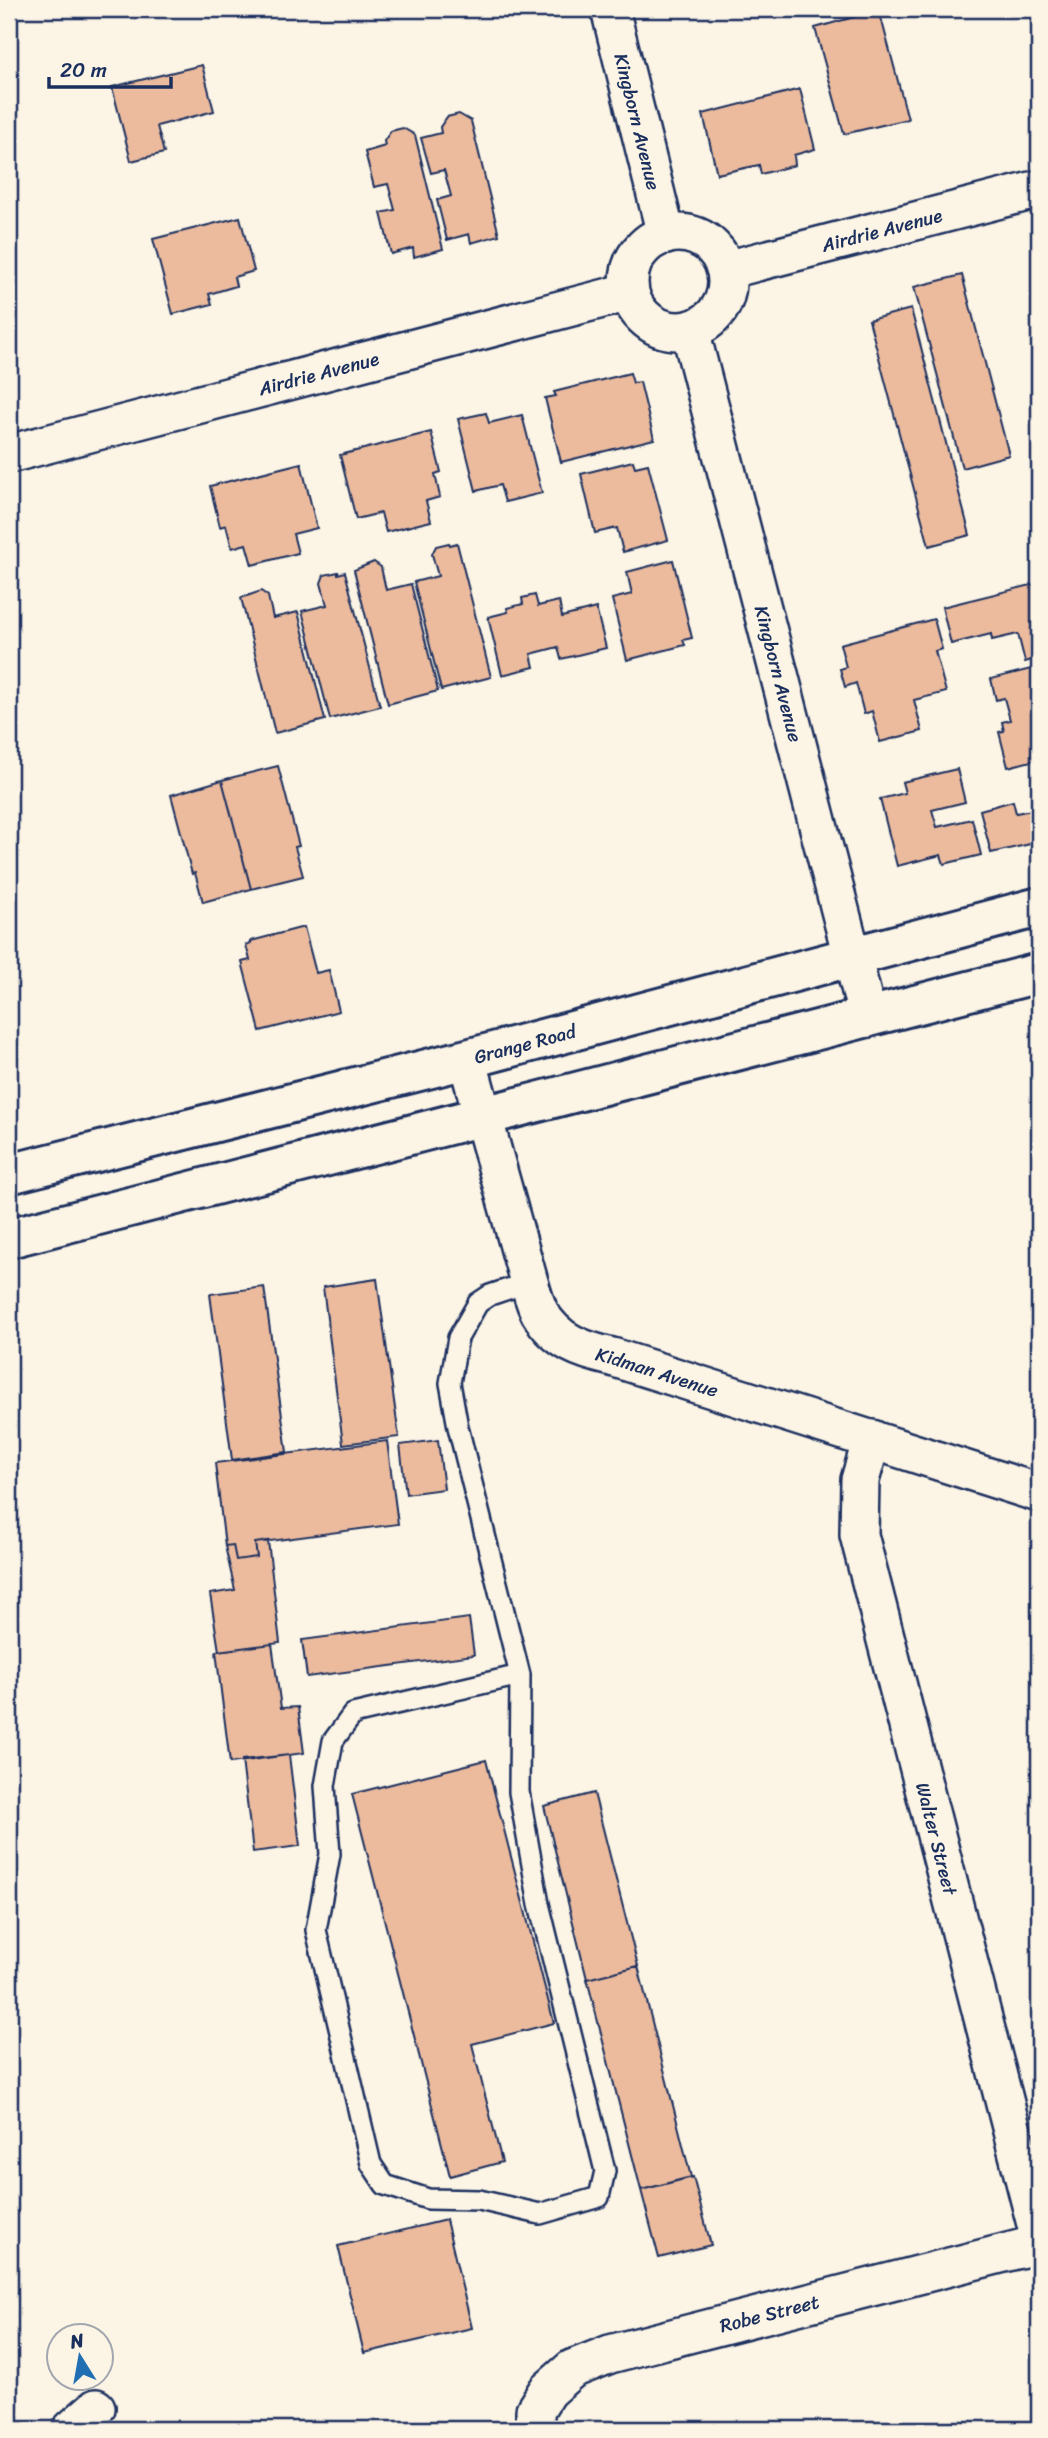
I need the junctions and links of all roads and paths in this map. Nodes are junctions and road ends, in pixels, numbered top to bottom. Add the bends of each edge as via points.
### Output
1 (610, 9) edge
2 (1039, 189) edge
3 (666, 235) junction
4 (726, 270) junction
5 (629, 292) junction
6 (690, 330) junction
7 (9, 454) edge
8 (1039, 907) edge
9 (854, 957) junction
10 (1039, 973) edge
11 (868, 1018) junction
12 (467, 1059) junction
13 (483, 1115) junction
14 (9, 1174) edge
15 (9, 1238) edge
16 (529, 1282) junction
17 (872, 1439) junction
18 (1039, 1493) edge
19 (520, 1675) junction
20 (1039, 2236) edge
21 (1039, 2244) edge
22 (535, 2429) edge

1 - 3 street, Kingborn Avenue
2 - 4 street, Airdrie Avenue
3 - 4 street via 688,234 706,242
3 - 5 street via 639,254 631,270
4 - 6 street via 726,296 718,311
5 - 6 street via 650,323 672,331
5 - 7 street, Airdrie Avenue
6 - 9 street, Kingborn Avenue
8 - 9 main road, Grange Road
9 - 11 street, Kingborn Avenue
9 - 12 main road, Grange Road
10 - 11 main road
11 - 13 main road
12 - 13 street, Kidman Avenue
12 - 14 main road, Grange Road
13 - 15 main road
13 - 16 street, Kidman Avenue
16 - 17 street, Kidman Avenue via 539,1312 581,1350
16 - 19 lane via 478,1303 458,1338 450,1383
17 - 18 street, Kidman Avenue
17 - 20 street, Walter Street via 860,1480 859,1535
19 - 19 lane via 521,1804 539,1904 606,2171 599,2197 540,2214 479,2200 428,2199 385,2185 371,2164 316,1930 330,1854 325,1786 333,1741 353,1714
21 - 22 street, Robe Street via 610,2354 572,2369 547,2391 535,2410

